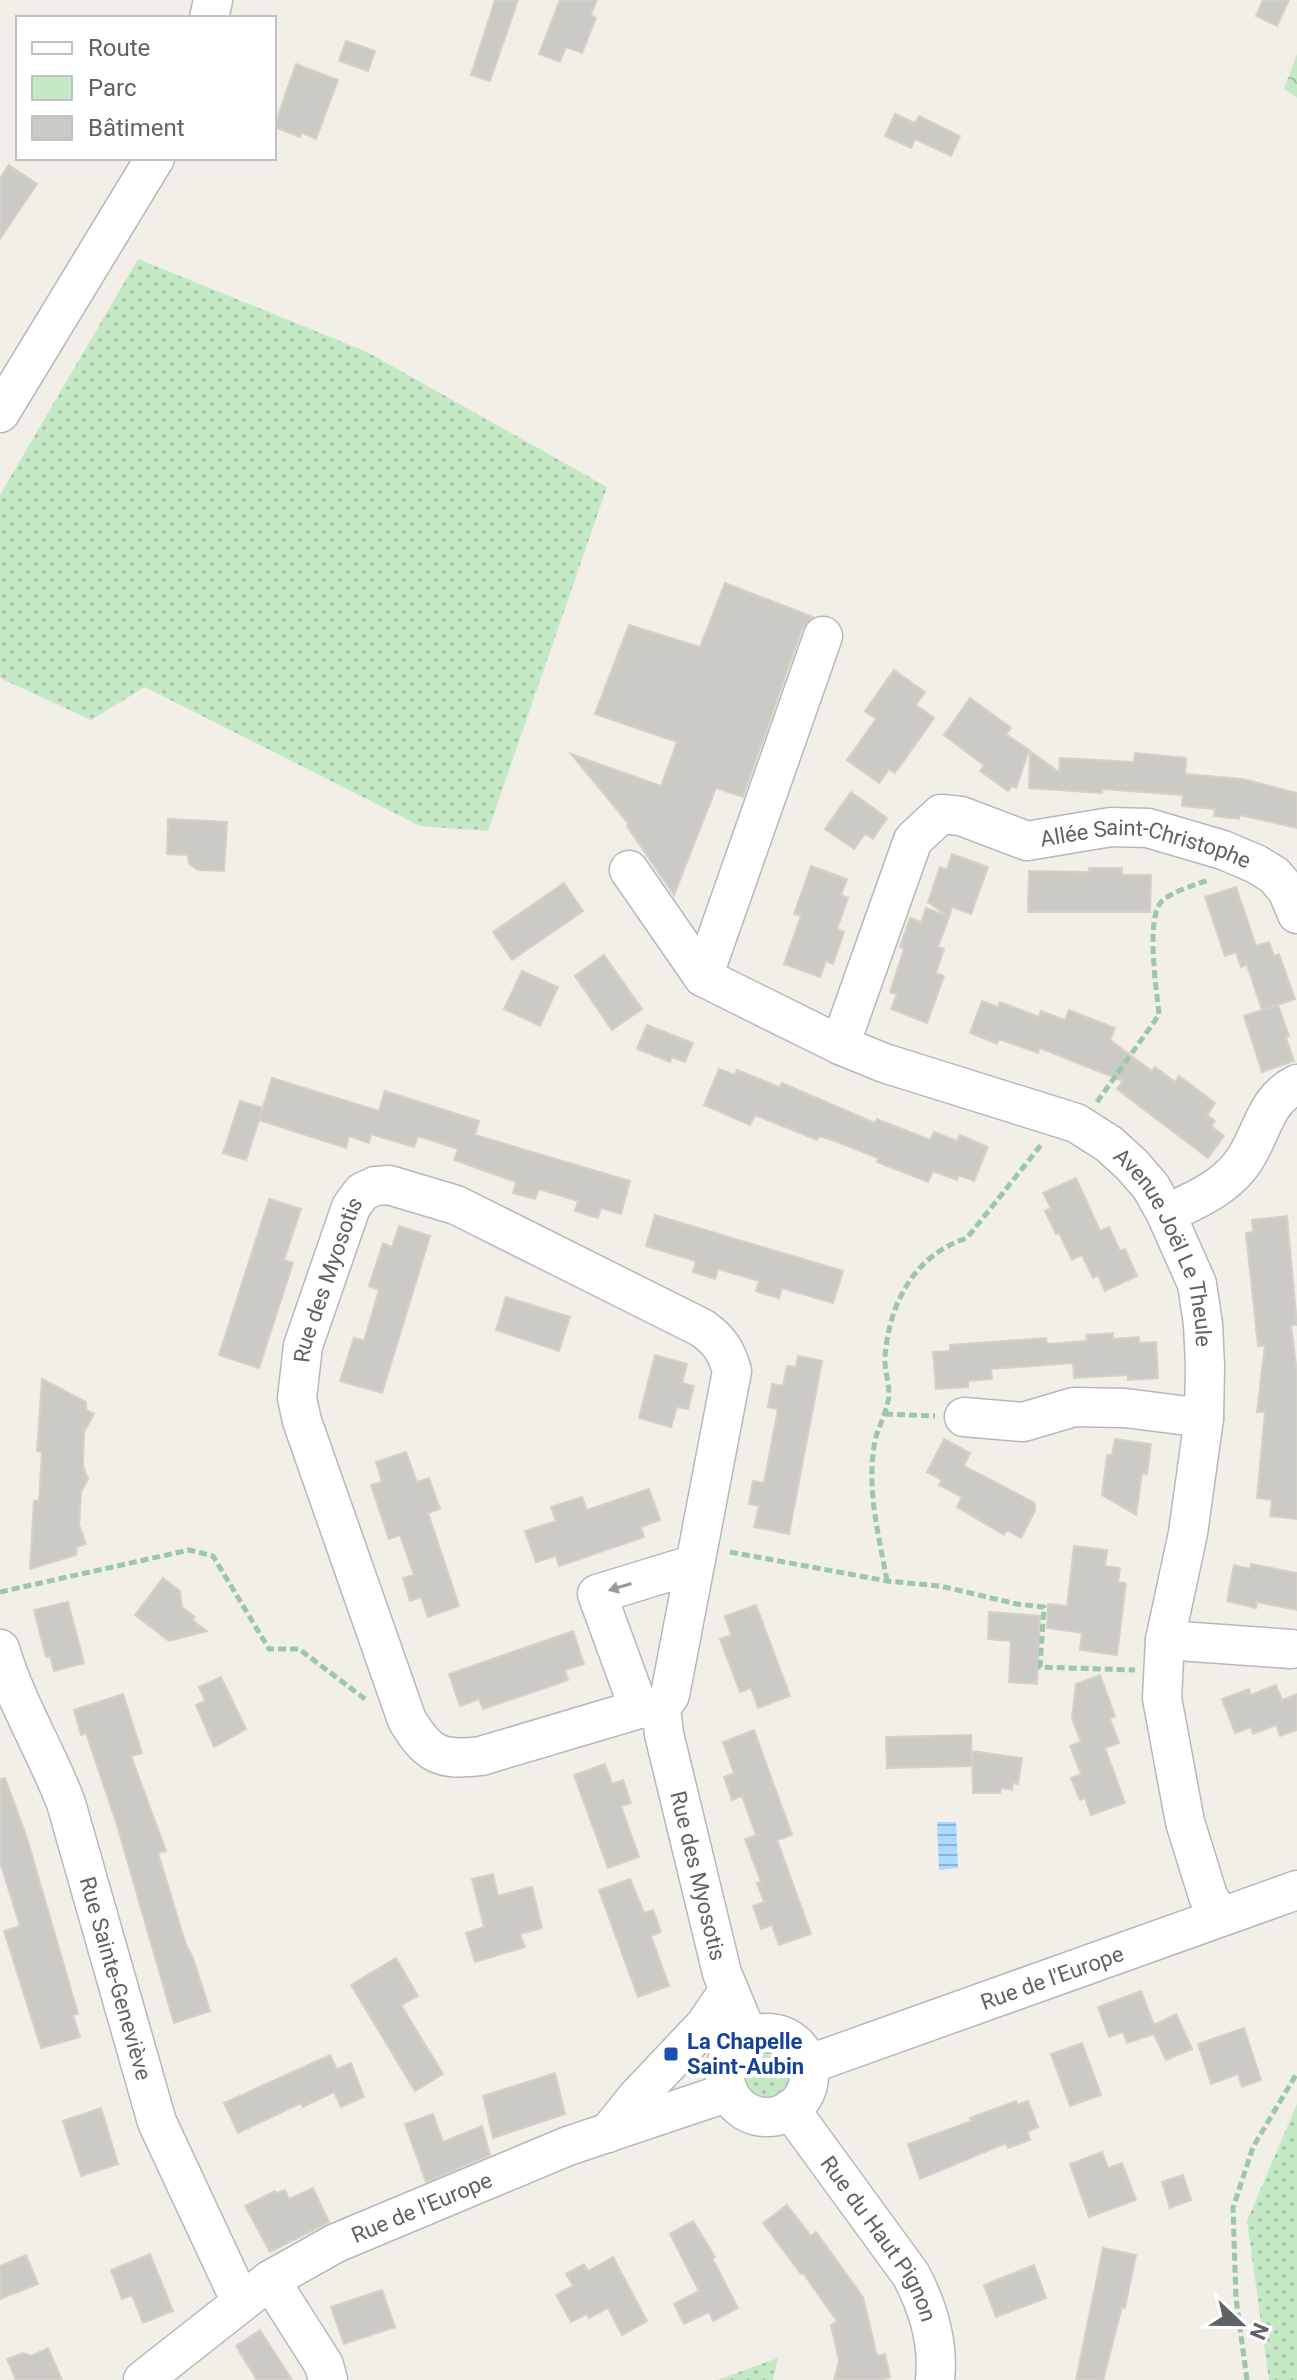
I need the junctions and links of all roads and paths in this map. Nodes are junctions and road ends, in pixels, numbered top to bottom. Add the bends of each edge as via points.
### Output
1 (154, 160) edge
2 (0, 413) edge
3 (823, 636) dead end
4 (629, 870) dead end
5 (1208, 880) dead end
6 (1297, 914) edge
7 (703, 977) junction
8 (840, 1045) junction
9 (1297, 1084) edge
10 (1065, 1120) junction
11 (1166, 1214) junction
12 (885, 1414) junction
13 (964, 1417) joint
14 (1204, 1418) junction
15 (696, 1554) junction
16 (887, 1581) junction
17 (0, 1592) edge
18 (0, 1649) edge
19 (1291, 1649) dead end
20 (1163, 1656) junction
21 (395, 1689) junction
22 (650, 1708) junction
23 (1297, 1890) edge
24 (1220, 1917) junction
25 (729, 1990) junction
26 (749, 2038) junction
27 (807, 2065) junction
28 (1297, 2073) edge
29 (729, 2092) junction
30 (790, 2109) junction
31 (608, 2133) junction
32 (256, 2291) junction
33 (143, 2380) edge
34 (328, 2380) edge
35 (935, 2380) edge
36 (1247, 2380) edge

1 - 2 street
3 - 7 street
4 - 7 street, Avenue Joël Le Theule
5 - 10 path via 1161,902 1153,938 1159,1015
6 - 8 street, Allée Saint-Christophe via 1287,890 1256,864 1148,828 1111,827 1027,841 961,816 941,814 913,840
7 - 8 street, Avenue Joël Le Theule
8 - 10 street, Avenue Joël Le Theule
9 - 11 street via 1277,1098 1242,1164 1224,1184
10 - 11 street, Avenue Joël Le Theule via 1109,1144 1132,1165
10 - 12 path via 967,1238 931,1256 903,1289 884,1359 889,1396
11 - 14 street, Avenue Joël Le Theule via 1197,1284
12 - 13 path
12 - 16 path via 874,1443 870,1484
13 - 14 street via 1023,1422 1086,1407
14 - 20 street, Avenue Joël Le Theule
15 - 16 path
15 - 21 street, Rue des Myosotis via 732,1371 719,1340 456,1205 389,1185 375,1186 362,1192 351,1207 303,1346 297,1398
15 - 22 street, Rue des Myosotis via 670,1695
15 -> 22 street, Rue des Myosotis via 597,1594
16 - 20 path via 1044,1607 1040,1667
17 - 21 path via 189,1550 213,1556 269,1649 299,1649 369,1702
18 - 32 street, Rue Sainte-Geneviève via 66,1803 157,2122
19 - 20 street
20 - 24 street, Avenue Joël Le Theule via 1162,1698 1185,1822 1208,1896
21 - 22 street, Rue des Myosotis via 427,1750 444,1757 481,1756
22 - 25 street, Rue des Myosotis via 667,1749
23 - 24 street, Rue de l'Europe
24 - 27 street, Rue de l'Europe
25 - 26 street, Rue des Myosotis
25 - 31 street via 705,2025
26 - 27 street via 767,2033 784,2037
26 - 29 street via 727,2062
27 - 30 street via 807,2087
28 - 36 path via 1253,2147 1233,2208 1236,2298
29 - 30 street via 755,2115 775,2116
29 - 31 street, Rue de l'Europe
30 - 35 street, Rue du Haut Pignon via 911,2275 933,2337
31 - 32 street, Rue de l'Europe via 416,2207 336,2243
32 - 33 street, Rue de l'Europe
32 - 34 street, Rue Sainte-Geneviève via 324,2365

